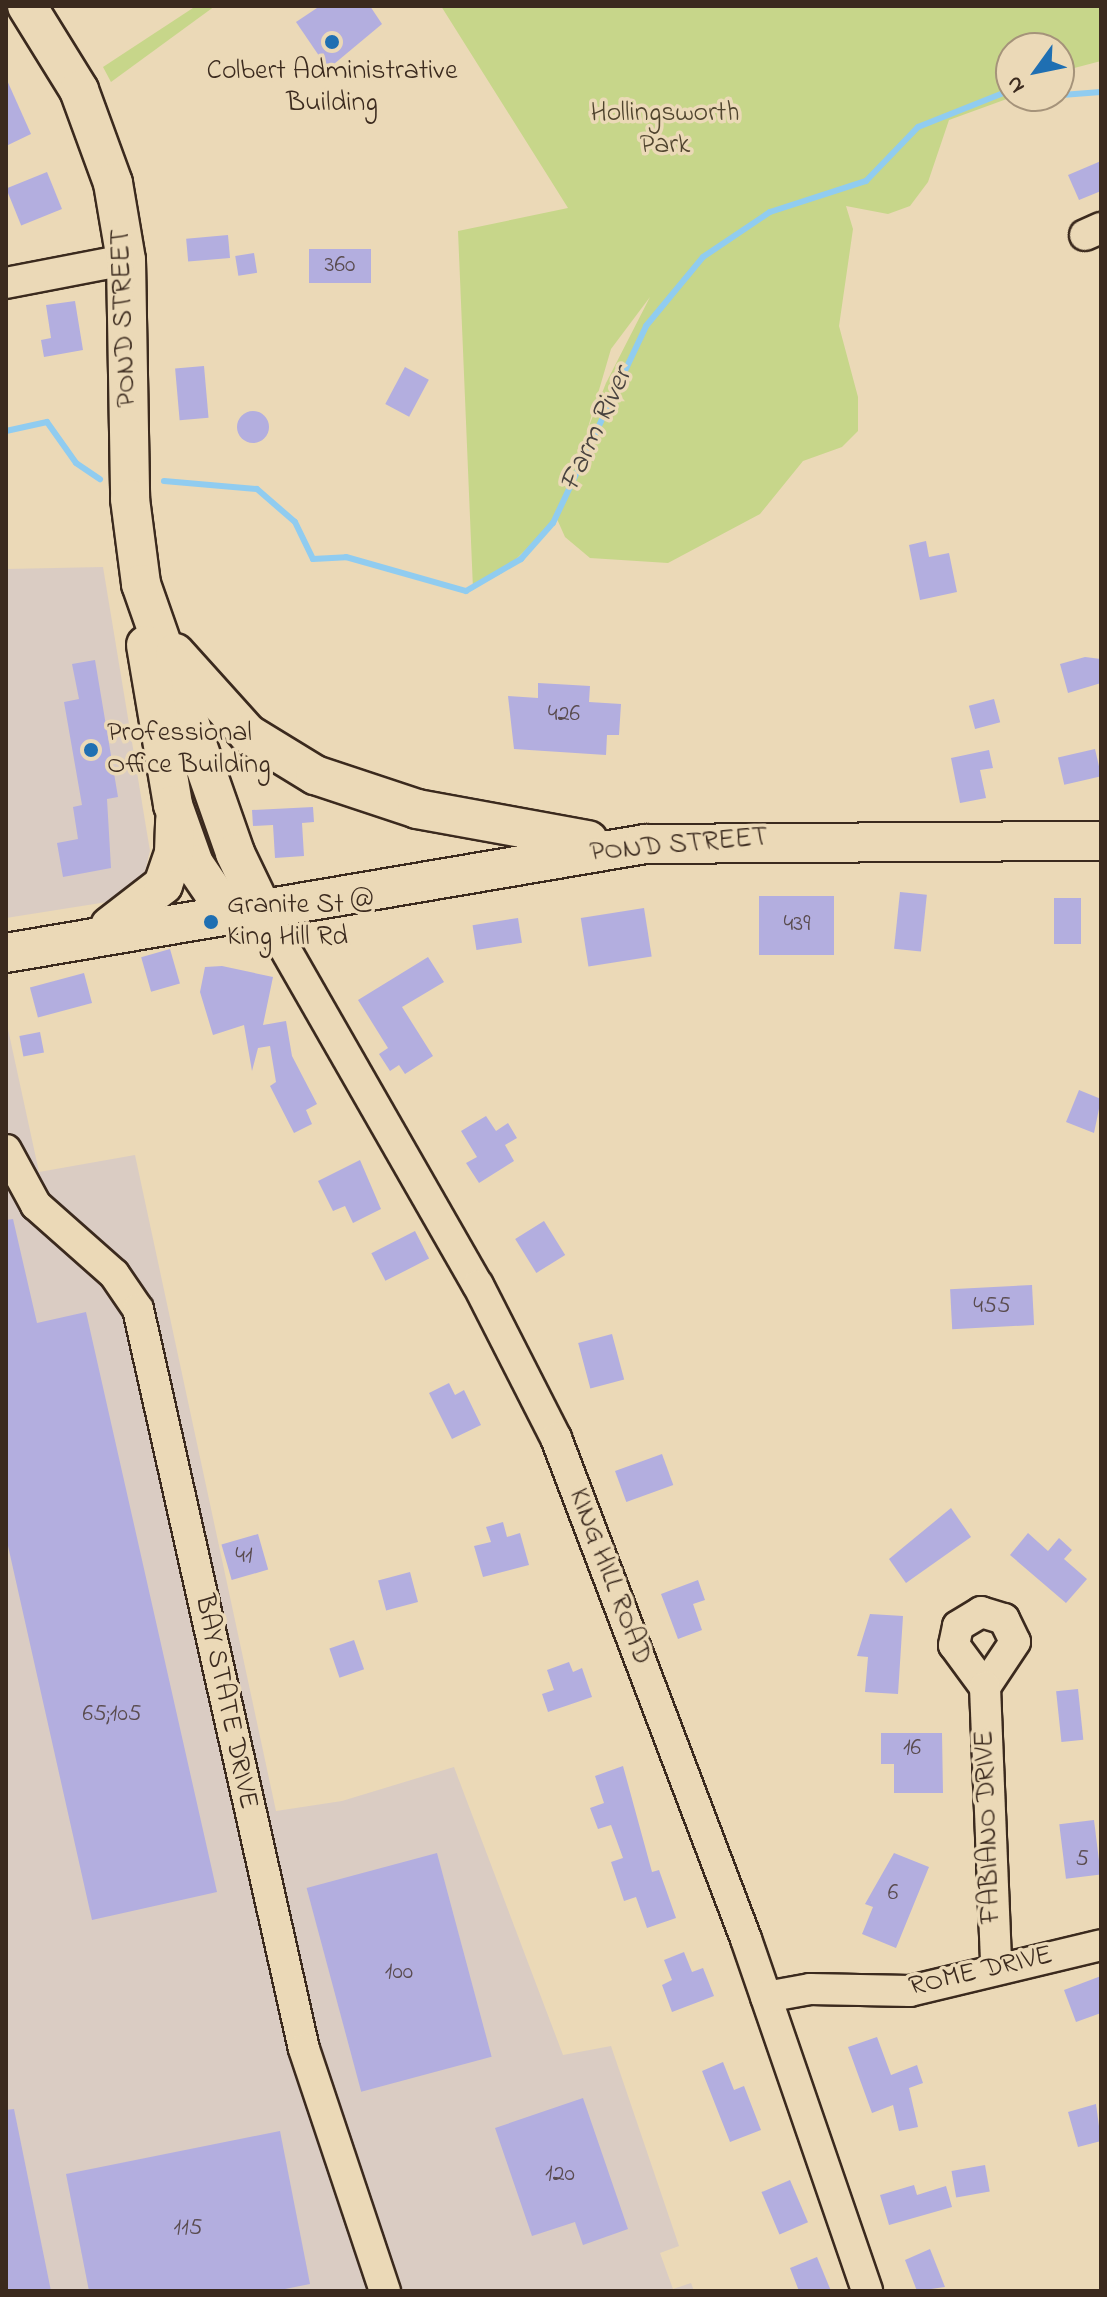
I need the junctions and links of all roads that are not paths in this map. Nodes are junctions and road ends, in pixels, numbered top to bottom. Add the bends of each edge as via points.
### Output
1 (27, 6) edge
2 (126, 260) junction
3 (6, 283) edge
4 (145, 603) junction
5 (173, 805) junction
6 (1101, 841) edge
7 (645, 844) junction
8 (243, 908) junction
9 (77, 939) junction
10 (6, 953) edge
11 (6, 1150) edge
12 (985, 1687) dead end
13 (1101, 1945) edge
14 (996, 1966) junction
15 (766, 1997) junction
16 (385, 2291) edge
17 (867, 2291) edge

1 - 2 main road, POND STREET via 94,124
2 - 3 street
2 - 4 main road, POND STREET via 130,488
4 - 5 main road, POND STREET via 150,694
4 - 7 main road via 207,694 259,743 300,769 417,809 529,832
4 - 8 main road, POND STREET
5 - 8 main road, POND STREET via 194,864
5 - 9 main road via 174,853 163,885 127,917
6 - 7 main road, POND STREET
7 - 8 main road, POND STREET
8 - 9 main road
8 - 15 street, KING HILL ROAD via 544,1412
9 - 10 main road
11 - 16 street, BAY STATE DRIVE via 36,1205 114,1274 142,1321 304,2049
12 - 14 street, FABIANO DRIVE
13 - 14 street, ROME DRIVE
14 - 15 street, ROME DRIVE via 910,1991 797,1989
15 - 17 street, KING HILL ROAD

